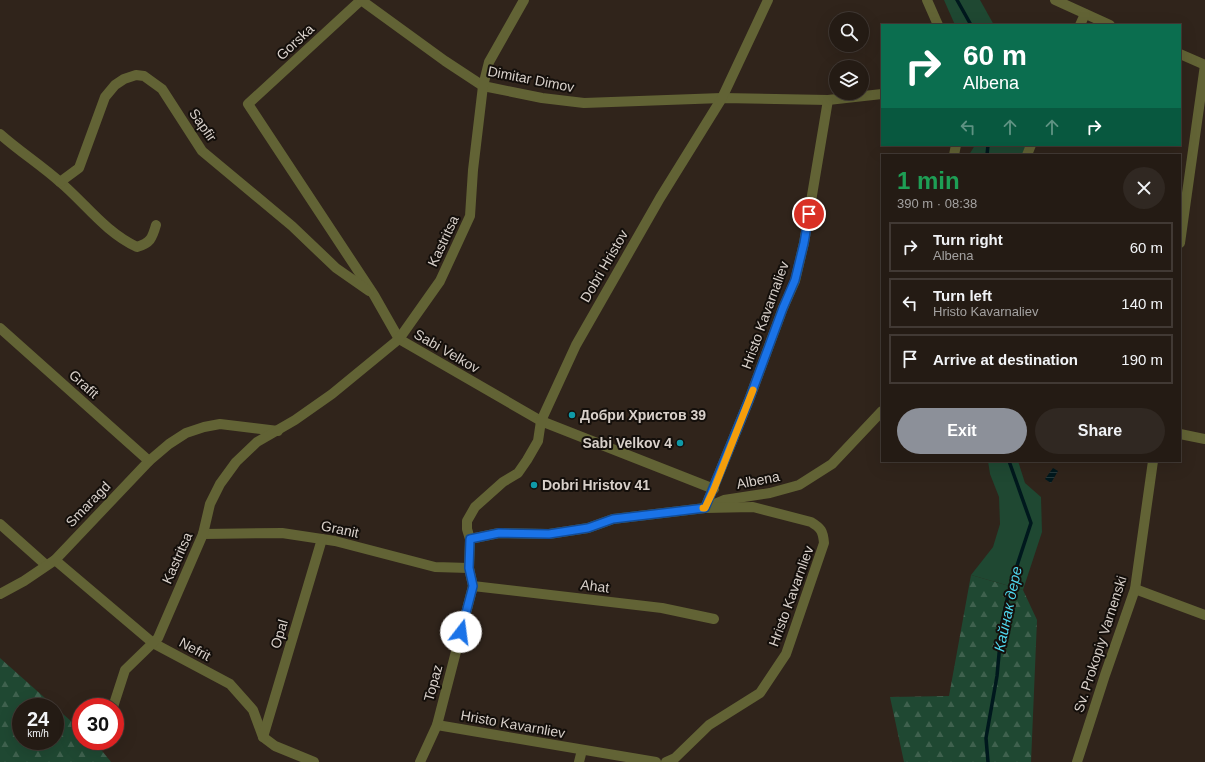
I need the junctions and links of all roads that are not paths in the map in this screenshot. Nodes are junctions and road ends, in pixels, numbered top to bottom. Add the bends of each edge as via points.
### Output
1 (361, 0) edge
2 (524, 0) edge
3 (768, 0) edge
4 (927, 0) edge
5 (1055, 0) edge
6 (1085, 14) junction
7 (938, 24) edge
8 (1080, 24) edge
9 (1108, 24) edge
10 (1181, 54) edge
11 (1205, 65) edge
12 (483, 86) junction
13 (881, 94) edge
14 (722, 98) junction
15 (828, 100) junction
16 (248, 104) joint
17 (0, 134) edge
18 (60, 182) junction
19 (156, 225) dead end
20 (1181, 236) edge
21 (374, 295) junction
22 (0, 328) edge
23 (399, 339) junction
24 (881, 413) edge
25 (540, 421) junction
26 (278, 431) junction
27 (1181, 434) edge
28 (1205, 439) edge
29 (149, 461) junction
30 (1153, 462) edge
31 (714, 489) junction
32 (705, 508) junction
33 (0, 524) edge
34 (203, 534) junction
35 (322, 539) junction
36 (470, 539) junction
37 (50, 563) junction
38 (469, 568) junction
39 (473, 586) junction
40 (1135, 590) junction
41 (0, 594) edge
42 (1205, 615) edge
43 (714, 620) dead end
44 (153, 642) junction
45 (116, 698) edge
46 (437, 724) junction
47 (263, 737) junction
48 (582, 750) junction
49 (314, 762) edge
50 (420, 762) edge
51 (579, 762) edge
52 (656, 762) edge
53 (666, 762) edge
54 (1078, 762) edge

1 - 12 street, Dimitar Dimov
1 - 16 street, Gorska
2 - 12 street, Kastritsa via 489,62
3 - 14 street, Dobri Hristov
4 - 7 street
5 - 6 street
6 - 8 street
6 - 9 street
10 - 11 street
11 - 20 street
12 - 14 street, Dimitar Dimov via 542,98 584,103
12 - 23 street, Kastritsa via 470,216 440,281
13 - 15 street, Dimitar Dimov
14 - 15 street, Dimitar Dimov
14 - 25 street, Dobri Hristov via 660,198 576,345
15 - 31 street, Hristo Kavarnaliev via 804,243 795,280
16 - 21 street, Sabi Velkov
17 - 18 street
18 - 19 street via 96,218 122,240 136,247 144,245 152,238
18 - 21 street, Sapfir via 79,168 105,97 124,79 136,75 144,76 162,89 202,151 292,226 336,268
21 - 23 street, Sabi Velkov
22 - 29 street, Grafit
23 - 25 street, Sabi Velkov
23 - 26 street, Kastritsa via 332,394
24 - 32 street, Albena via 832,464 799,485 770,493 724,500
25 - 31 street, Sabi Velkov
25 - 36 street, Dobri Hristov via 538,441 518,472 475,507 467,521
26 - 29 street, Smaragd via 220,424 204,427 186,433
26 - 34 street, Kastritsa via 257,442 220,484 210,504
27 - 28 street
29 - 37 street, Smaragd
30 - 40 street, Sv. Prokopiy Varnenski
31 - 32 street, Hristo Kavarnaliev
32 - 36 street, Albena via 613,519 588,528 549,534 499,533
32 - 53 street, Hristo Kavarnliev via 753,507 810,522 818,526 823,533 824,543 786,654 760,693 708,725 675,758
33 - 37 street, Nefrit
34 - 35 street, Granit via 282,533
34 - 44 street, Kastritsa via 158,638
35 - 38 street, Granit via 435,567
35 - 47 street, Opal
36 - 38 street, Topaz
37 - 41 street, Smaragd
37 - 44 street, Nefrit
38 - 39 street, Topaz
39 - 43 street, Ahat via 662,608
39 - 46 street, Topaz
40 - 42 street
40 - 54 street, Sv. Prokopiy Varnenski
44 - 45 street, Kastritsa via 125,670
44 - 47 street, Nefrit via 230,684 253,710
46 - 48 street, Hristo Kavarnliev
46 - 50 street, Topaz
47 - 49 street via 275,746
48 - 51 street
48 - 52 street, Hristo Kavarnliev

